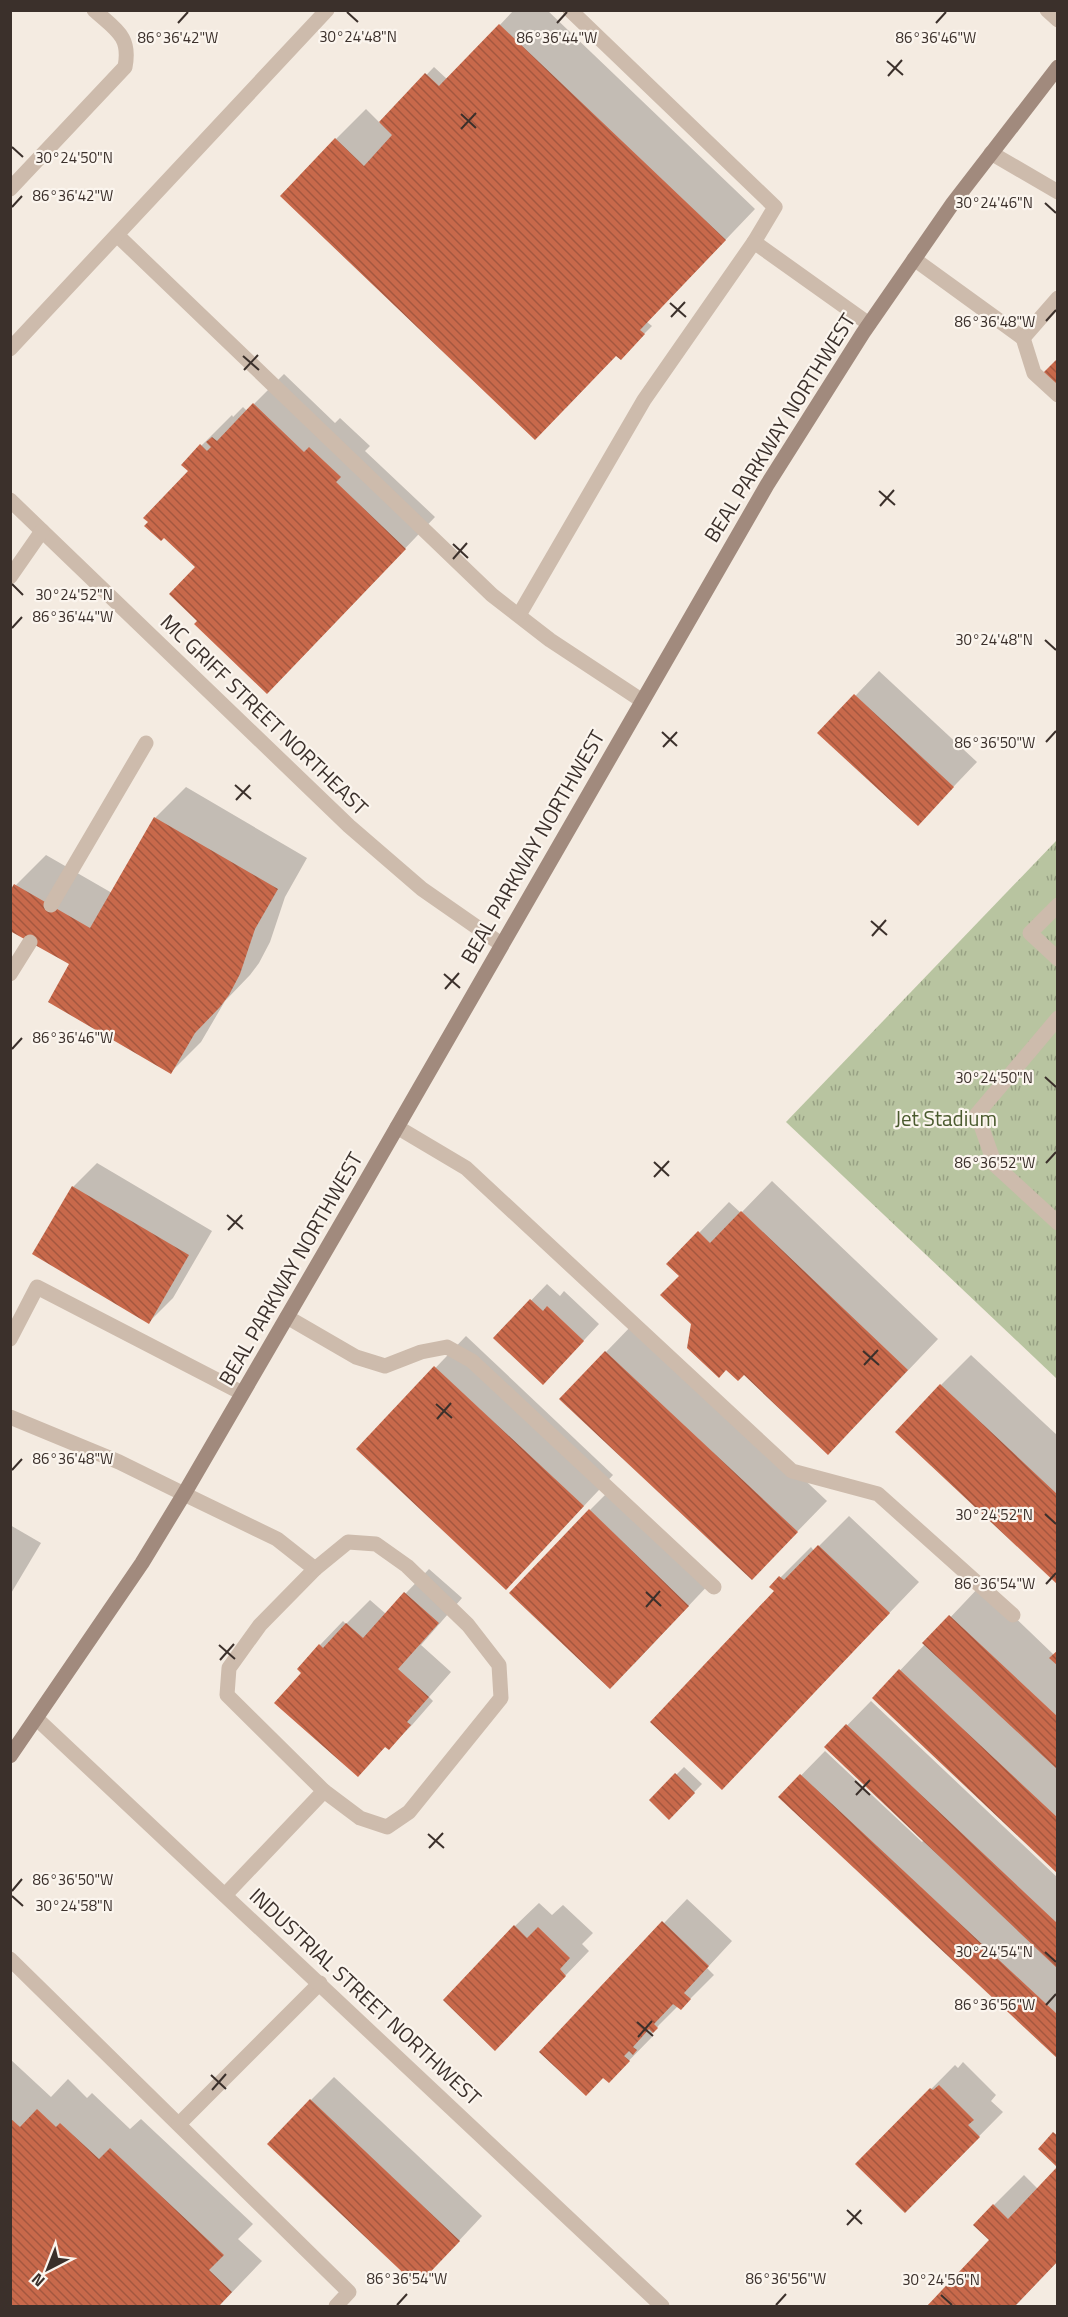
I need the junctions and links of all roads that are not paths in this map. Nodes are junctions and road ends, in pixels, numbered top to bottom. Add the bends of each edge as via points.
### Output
1 (94, 10) edge
2 (327, 10) edge
3 (570, 10) edge
4 (1047, 10) edge
5 (1058, 20) edge
6 (1058, 67) edge
7 (991, 153) junction
8 (10, 189) edge
9 (1058, 192) edge
10 (117, 235) junction
11 (754, 242) junction
12 (914, 259) junction
13 (1058, 298) edge
14 (869, 324) junction
15 (1023, 338) junction
16 (10, 350) edge
17 (1058, 395) edge
18 (10, 500) edge
19 (42, 531) junction
20 (10, 577) edge
21 (519, 615) junction
22 (641, 700) junction
23 (146, 743) dead end
24 (51, 905) dead end
25 (1058, 905) edge
26 (30, 942) dead end
27 (501, 944) junction
28 (1058, 959) edge
29 (10, 974) edge
30 (1058, 1018) edge
31 (397, 1127) junction
32 (1058, 1223) edge
33 (287, 1317) junction
34 (10, 1339) edge
35 (242, 1393) junction
36 (10, 1417) edge
37 (184, 1494) junction
38 (315, 1569) junction
39 (714, 1587) dead end
40 (1013, 1615) dead end
41 (37, 1719) junction
42 (10, 1756) edge
43 (324, 1791) junction
44 (225, 1895) junction
45 (10, 1959) edge
46 (320, 1983) junction
47 (179, 2124) junction
48 (336, 2307) edge
49 (663, 2307) edge

1 - 8 street via 121,35 128,51 125,68
2 - 10 street
3 - 11 street via 775,207
4 - 5 street
6 - 7 main road, BEAL PARKWAY NORTHWEST
7 - 9 street
7 - 12 main road, BEAL PARKWAY NORTHWEST
10 - 16 street
10 - 21 street via 492,595
11 - 14 street
11 - 21 street via 644,400
12 - 14 main road, BEAL PARKWAY NORTHWEST
12 - 15 street
13 - 15 street
14 - 22 main road, BEAL PARKWAY NORTHWEST via 767,484
15 - 17 street via 1034,373
18 - 19 street, MC GRIFF STREET NORTHEAST
19 - 20 street
19 - 27 street, MC GRIFF STREET NORTHEAST via 349,826 422,889
21 - 22 street
22 - 27 main road, BEAL PARKWAY NORTHWEST
23 - 24 street
25 - 28 street via 1030,933
26 - 29 street
27 - 31 main road, BEAL PARKWAY NORTHWEST
30 - 32 street via 977,1114 995,1165
31 - 33 main road, BEAL PARKWAY NORTHWEST
31 - 40 street via 466,1168 792,1471 878,1494
33 - 35 main road, BEAL PARKWAY NORTHWEST
33 - 39 street via 356,1357 385,1366 447,1347 472,1361
34 - 35 street via 37,1287
35 - 37 main road, BEAL PARKWAY NORTHWEST
36 - 37 street via 120,1461
37 - 38 street via 277,1539
37 - 41 main road, BEAL PARKWAY NORTHWEST
38 - 43 street via 260,1625 229,1668 227,1695
38 - 43 street via 348,1542 376,1544 407,1566 468,1625 499,1665 501,1698 409,1812 387,1827 360,1818
41 - 42 main road, BEAL PARKWAY NORTHWEST
41 - 44 street, INDUSTRIAL STREET NORTHWEST
43 - 44 street
44 - 46 street, INDUSTRIAL STREET NORTHWEST
45 - 47 street
46 - 47 street
46 - 49 street, INDUSTRIAL STREET NORTHWEST
47 - 48 street via 349,2292

